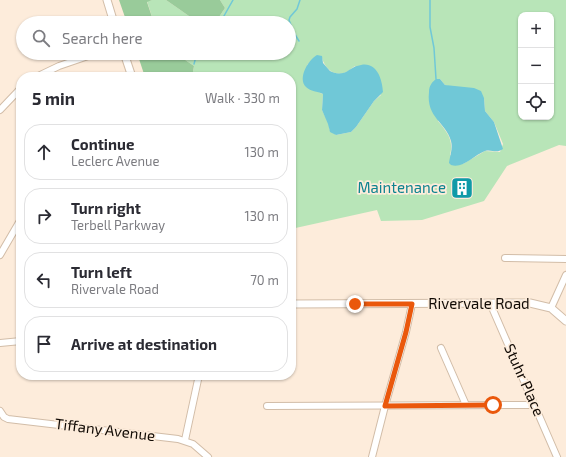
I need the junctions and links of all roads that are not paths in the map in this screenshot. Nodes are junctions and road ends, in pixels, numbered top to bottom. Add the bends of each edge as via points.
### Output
1 (107, 0) edge
2 (112, 16) edge
3 (77, 60) edge
4 (126, 60) edge
5 (46, 72) edge
6 (130, 72) edge
7 (16, 93) edge
8 (0, 110) edge
9 (16, 228) edge
10 (0, 255) edge
11 (505, 258) dead end
12 (566, 259) edge
13 (566, 275) edge
14 (490, 303) junction
15 (296, 304) edge
16 (412, 304) junction
17 (551, 308) junction
18 (566, 321) edge
19 (16, 341) edge
20 (0, 343) edge
21 (441, 348) dead end
22 (198, 380) edge
23 (466, 405) junction
24 (535, 405) junction
25 (267, 406) dead end
26 (385, 406) junction
27 (0, 411) edge
28 (185, 440) junction
29 (208, 457) edge
30 (372, 457) edge
31 (557, 457) edge

1 - 2 street
3 - 5 street
4 - 6 street
7 - 8 street
9 - 10 street
11 - 12 street
13 - 17 street
14 - 16 street, Rivervale Road
14 - 17 street, Rivervale Road via 530,303
14 - 24 street, Stuhr Place
15 - 16 street, Rivervale Road
16 - 26 street
17 - 18 street, Rivervale Road
19 - 20 street
21 - 23 street
22 - 28 street
23 - 24 street
23 - 26 street
24 - 31 street, Stuhr Place
25 - 26 street
26 - 30 street
27 - 28 street, Tiffany Avenue via 8,419
28 - 29 street, Tiffany Avenue

